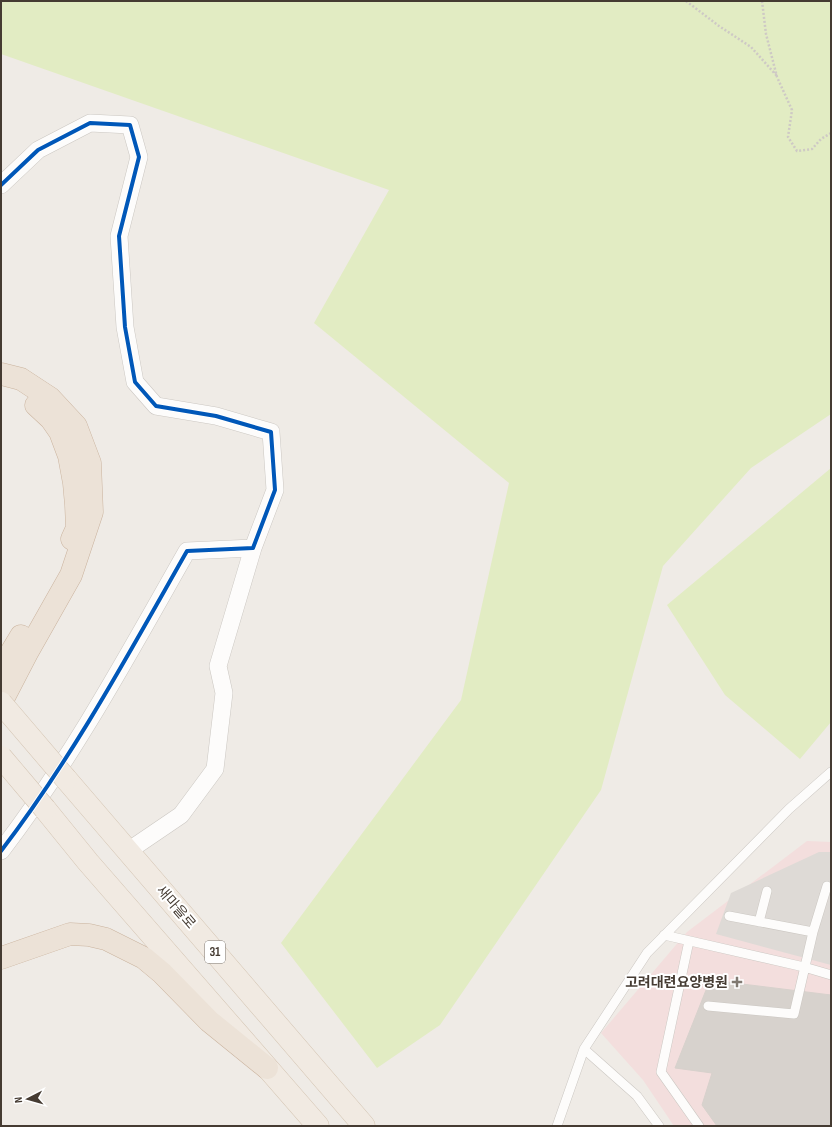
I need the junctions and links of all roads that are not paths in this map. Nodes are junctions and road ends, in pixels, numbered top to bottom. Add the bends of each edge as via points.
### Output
1 (1, 185) edge
2 (1, 374) edge
3 (1, 386) edge
4 (253, 548) junction
5 (1, 669) edge
6 (1, 703) edge
7 (1, 757) edge
8 (831, 772) edge
9 (1, 851) edge
10 (128, 851) junction
11 (827, 886) dead end
12 (767, 891) dead end
13 (729, 916) dead end
14 (759, 922) junction
15 (812, 932) junction
16 (664, 935) junction
17 (689, 941) junction
18 (1, 958) edge
19 (804, 967) junction
20 (831, 975) edge
21 (708, 1006) dead end
22 (584, 1049) junction
23 (267, 1068) junction
24 (318, 1126) edge
25 (364, 1126) edge
26 (557, 1126) edge
27 (659, 1126) edge
28 (699, 1126) edge

1 - 4 street via 38,150 90,123 130,125 139,157 119,236 125,327 135,382 156,406 216,416 271,432 275,490
2 - 6 highway via 21,379 50,398 76,426 90,463 92,512 71,575
3 - 5 highway via 21,392 60,432 69,456 74,483 77,528 52,584
4 - 9 street via 187,551 88,724 23,823
4 - 10 street via 218,666 224,693 214,769 181,815
6 - 10 main road, 새마을로 / 31, bridge
7 - 23 main road, bridge via 88,862
8 - 16 lane via 789,809
10 - 25 main road, 새마을로 / 31
11 - 15 lane
12 - 14 lane
13 - 14 lane
14 - 15 lane
15 - 19 lane
16 - 17 lane
16 - 22 lane via 647,953
17 - 19 lane
17 - 28 lane via 661,1072
18 - 23 highway via 70,934 106,939 144,958 162,973 208,1022
19 - 20 lane
19 - 21 lane via 794,1014
22 - 26 lane
22 - 27 lane via 637,1096
23 - 24 main road

